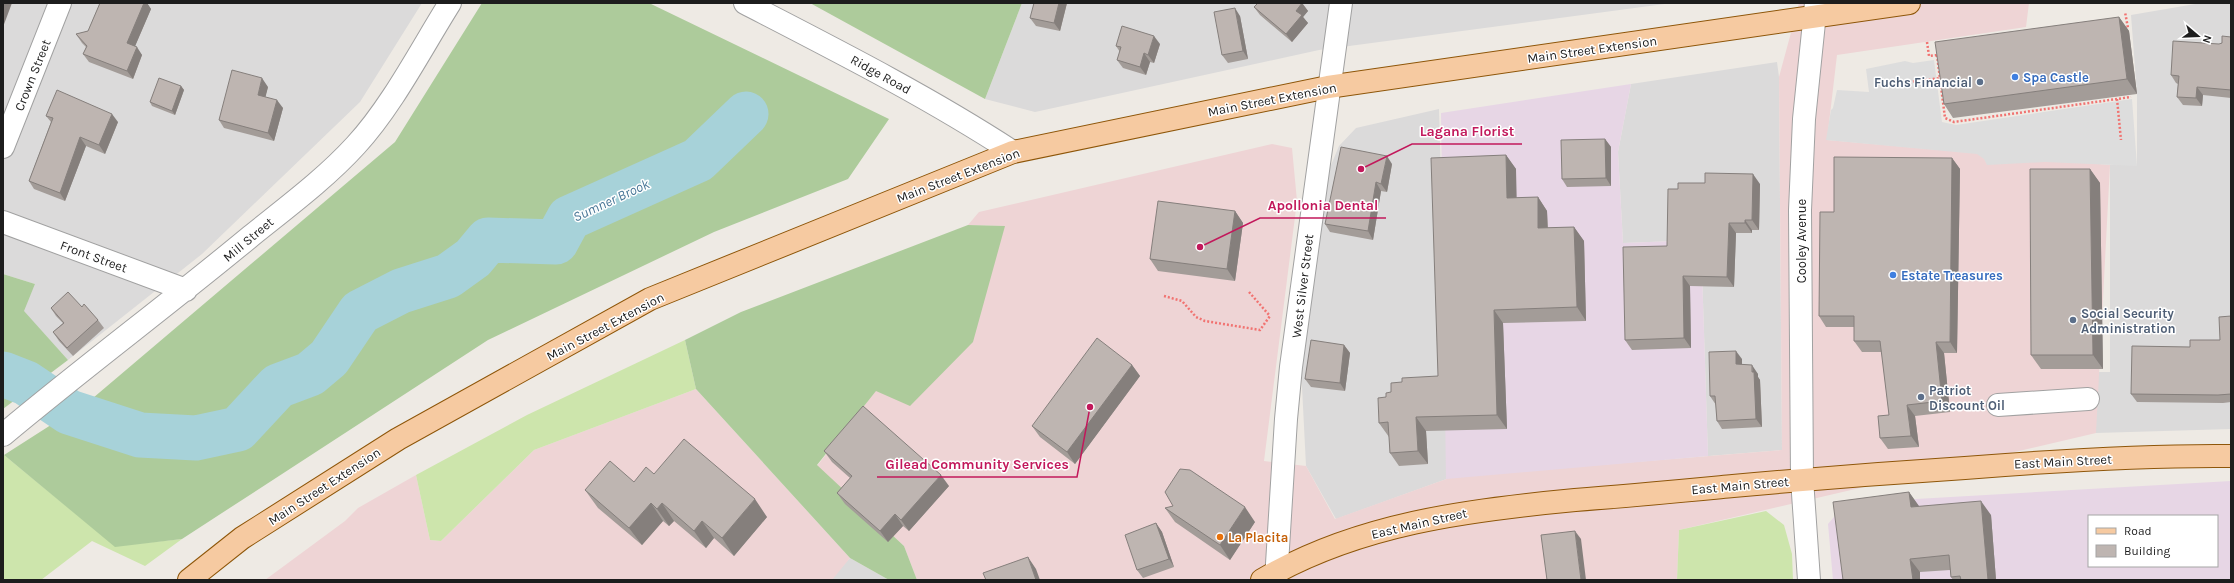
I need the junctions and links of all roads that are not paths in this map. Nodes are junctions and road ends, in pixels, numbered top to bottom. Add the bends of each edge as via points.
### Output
1 (60, 3) edge
2 (450, 3) edge
3 (745, 3) edge
4 (1341, 3) edge
5 (1909, 3) edge
6 (1815, 10) edge
7 (1328, 87) junction
8 (3, 146) edge
9 (1013, 152) junction
10 (3, 222) edge
11 (186, 290) junction
12 (2088, 399) dead end
13 (1998, 405) dead end
14 (3, 435) edge
15 (2231, 456) edge
16 (1802, 479) junction
17 (1272, 577) edge
18 (189, 580) edge
19 (1809, 580) edge

1 - 8 street, Crown Street
2 - 11 street, Mill Street via 383,110 356,144 325,175
3 - 9 street, Ridge Road via 879,71 974,126
4 - 7 street, West Silver Street
5 - 6 main road, Main Street Extension
6 - 7 main road, Main Street Extension
6 - 16 street, Cooley Avenue via 1804,119 1800,210
7 - 9 main road, Main Street Extension
7 - 17 street, West Silver Street via 1286,419
9 - 18 main road, Main Street Extension via 650,299 398,439 242,538
10 - 11 street, Front Street
11 - 14 street, Mill Street via 78,372
12 - 13 street
15 - 16 main road, East Main Street via 2172,455 2084,459
16 - 17 main road, East Main Street via 1469,512 1374,532 1327,549
16 - 19 street, Cooley Avenue

